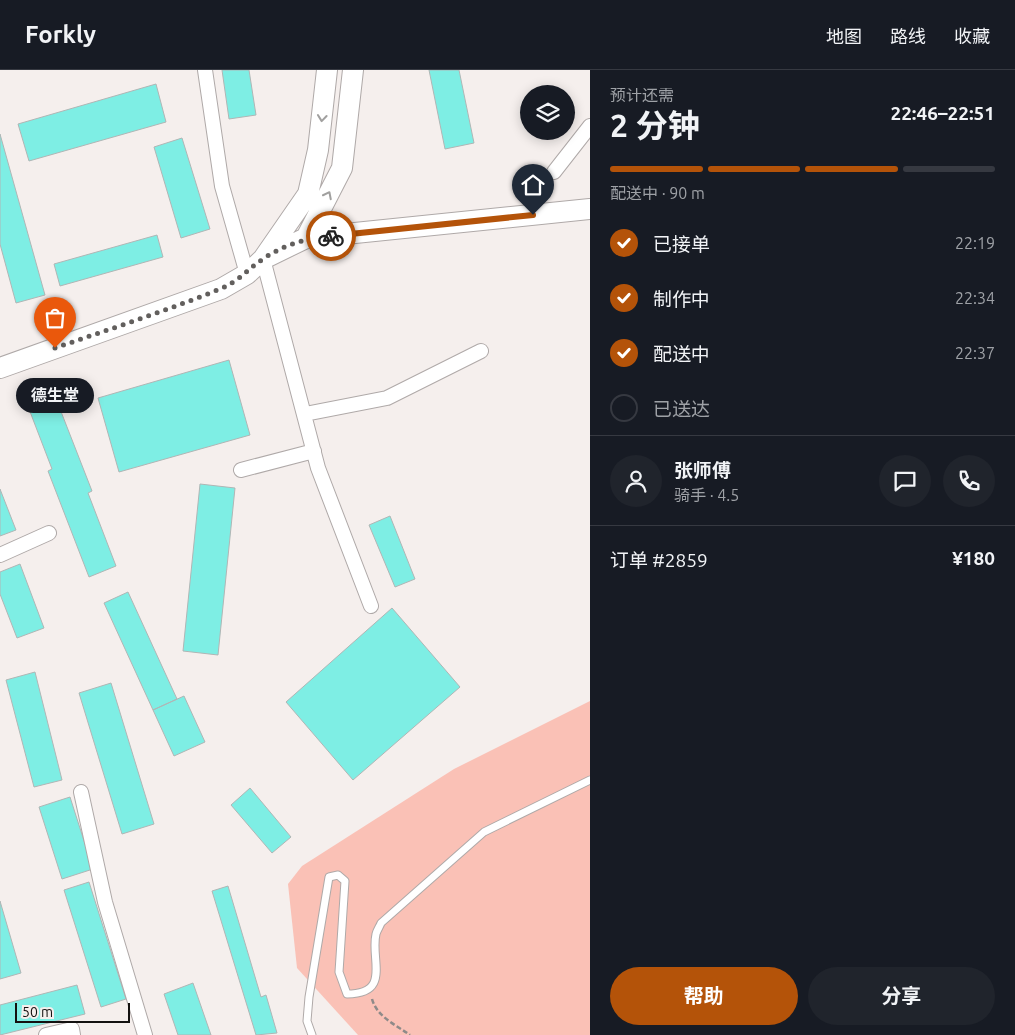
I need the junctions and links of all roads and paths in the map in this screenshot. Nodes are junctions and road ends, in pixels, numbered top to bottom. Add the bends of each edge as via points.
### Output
1 (205, 70) edge
2 (327, 70) edge
3 (353, 70) edge
4 (590, 126) edge
5 (554, 172) dead end
6 (590, 209) edge
7 (289, 221) junction
8 (306, 238) junction
9 (263, 259) junction
10 (247, 274) junction
11 (481, 351) dead end
12 (0, 368) edge
13 (305, 414) junction
14 (314, 452) junction
15 (240, 470) dead end
16 (50, 533) dead end
17 (0, 555) edge
18 (371, 606) dead end
19 (590, 780) edge
20 (81, 792) dead end
21 (369, 988) junction
22 (46, 1035) edge
23 (73, 1035) edge
24 (145, 1035) edge
25 (312, 1035) edge
26 (410, 1035) edge

1 - 10 street via 222,186
2 -> 7 street via 318,150 308,194
8 -> 3 street via 342,168
4 - 5 street
6 - 8 street
7 - 8 street
7 - 9 street
8 - 9 street
9 - 10 street
9 - 13 street
10 - 12 street via 221,288
11 - 13 street via 388,398
13 - 14 street
14 - 15 street
14 - 18 street
16 - 17 street
19 - 21 lane via 484,832 381,923 376,934 377,975
20 - 24 street via 105,902
21 - 25 lane via 347,994 339,972 345,884 341,876 331,876 326,883 309,997 307,1021
21 - 26 path via 378,1012
22 - 23 street via 72,1029

